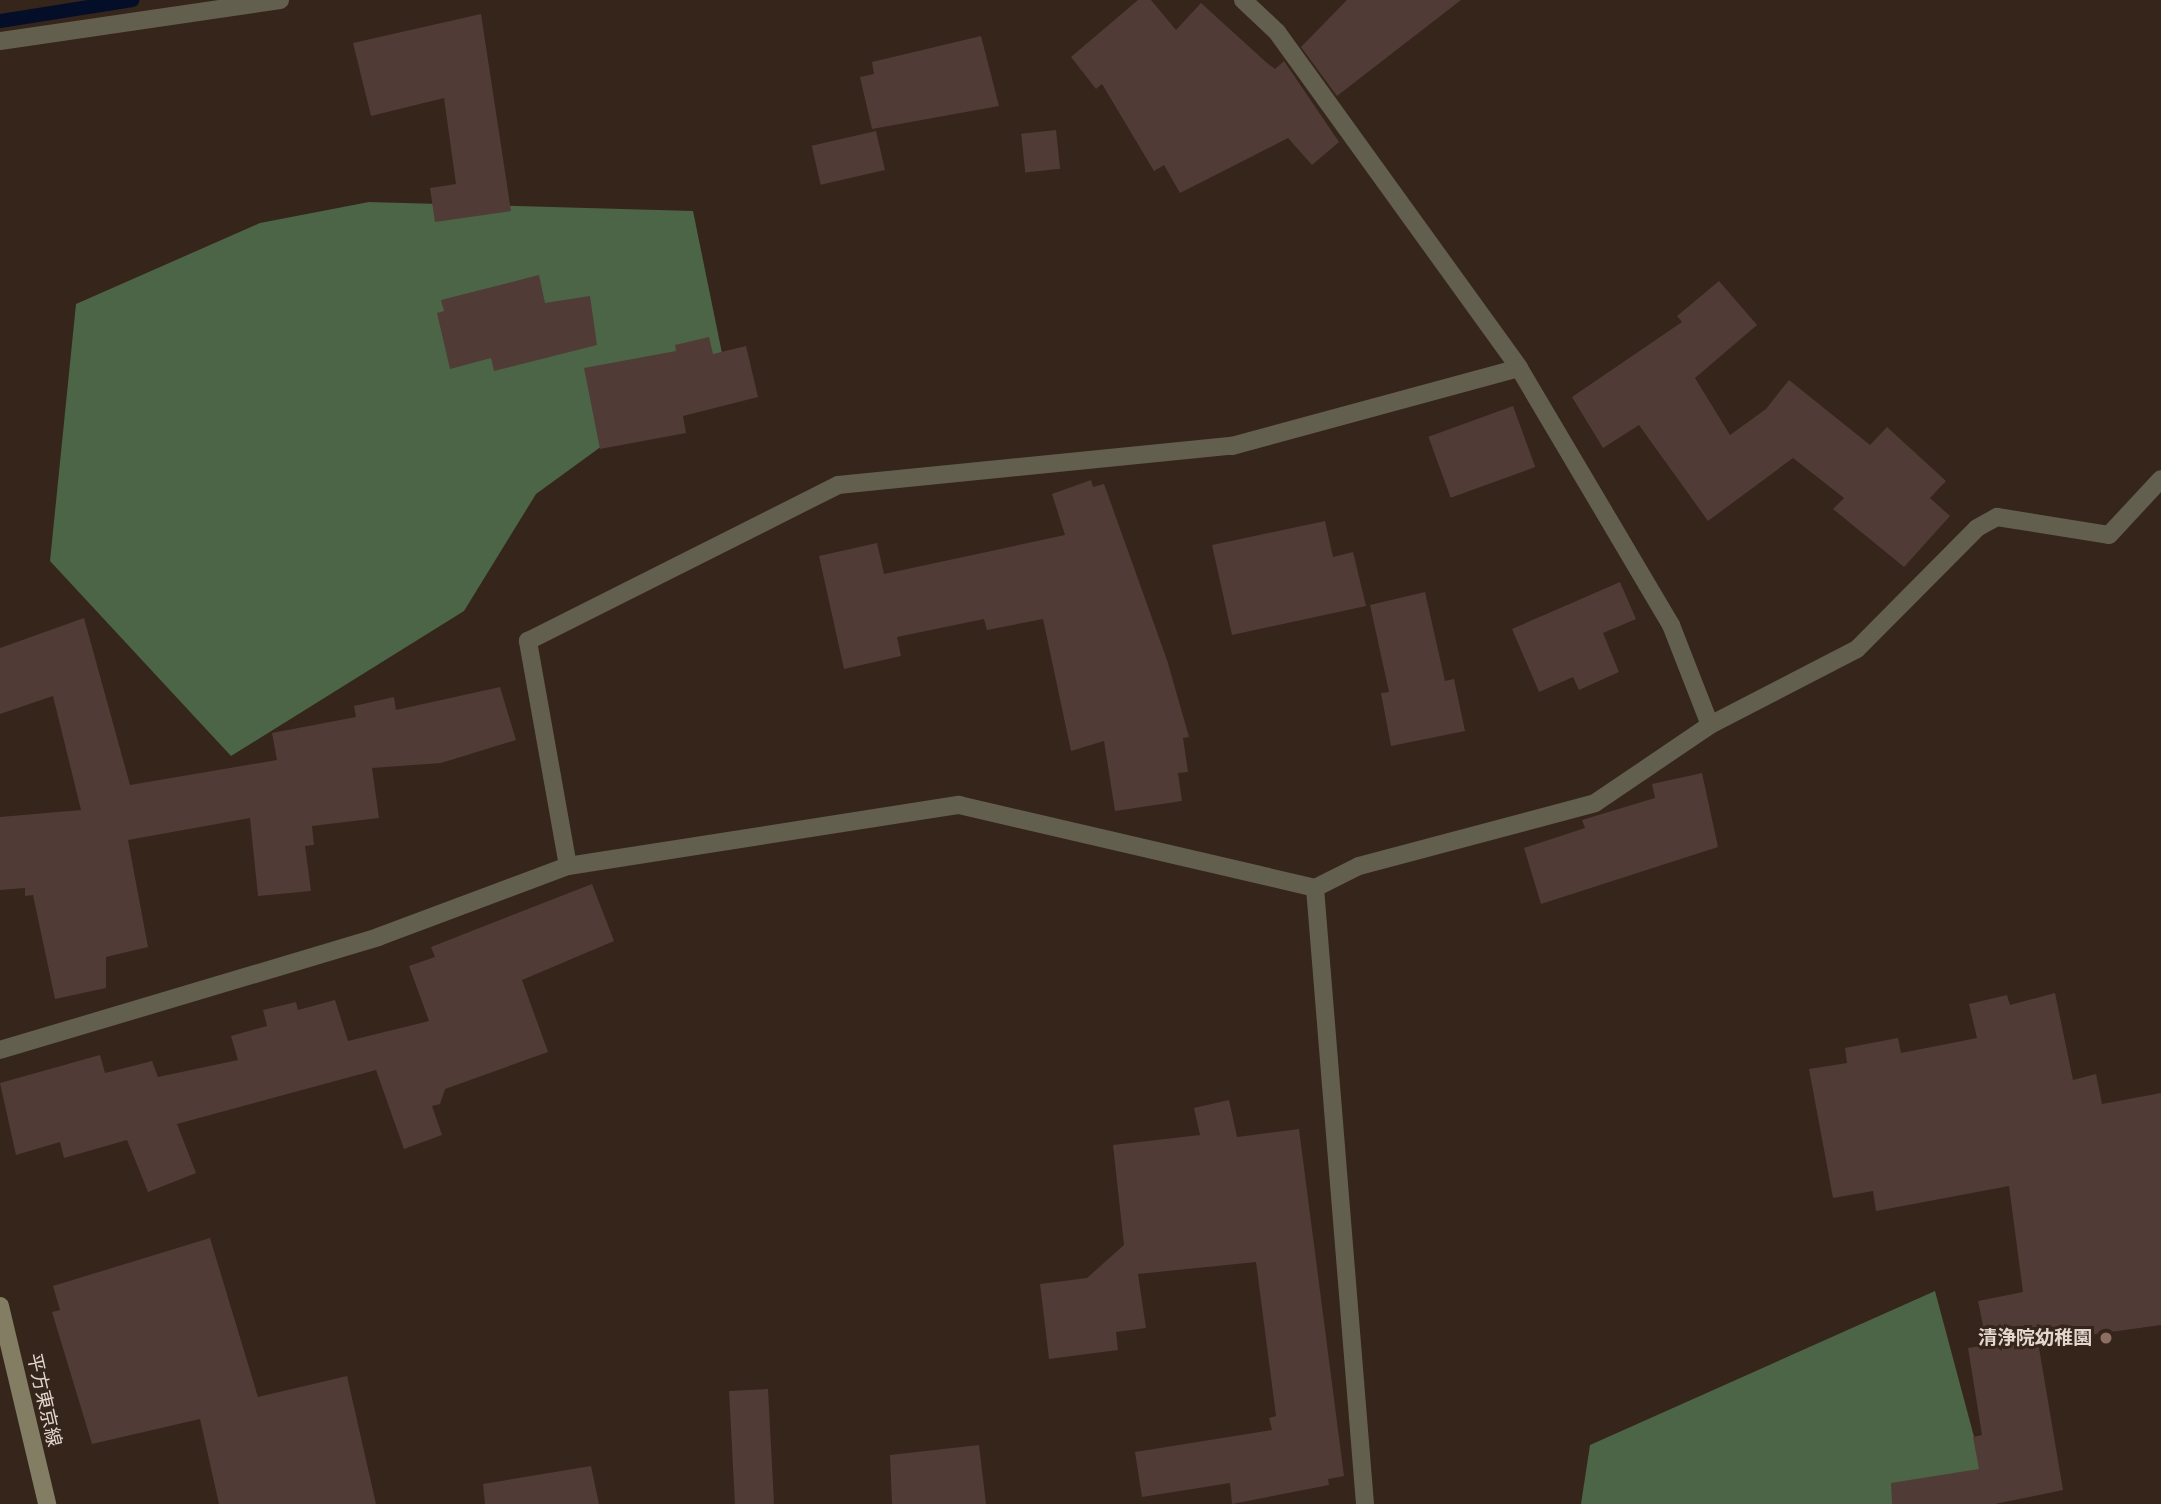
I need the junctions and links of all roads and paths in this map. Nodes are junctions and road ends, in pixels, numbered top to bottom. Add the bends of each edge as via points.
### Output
1 (280, 0) edge
2 (1243, 0) edge
3 (0, 41) edge
4 (1519, 368) junction
5 (2161, 479) edge
6 (1710, 725) junction
7 (568, 866) junction
8 (1315, 888) junction
9 (0, 1049) edge
10 (0, 1306) edge
11 (47, 1504) edge
12 (1365, 1504) edge

1 - 3 street
2 - 4 street via 1277,32
4 - 6 street via 1671,625
4 - 7 street via 1232,446 838,485 527,641
5 - 6 street via 2109,535 1997,517 1977,528 1857,649
6 - 8 street via 1595,803 1359,866
7 - 8 street via 959,805
7 - 9 street via 378,937
8 - 12 street
10 - 11 main road, 平方東京線

